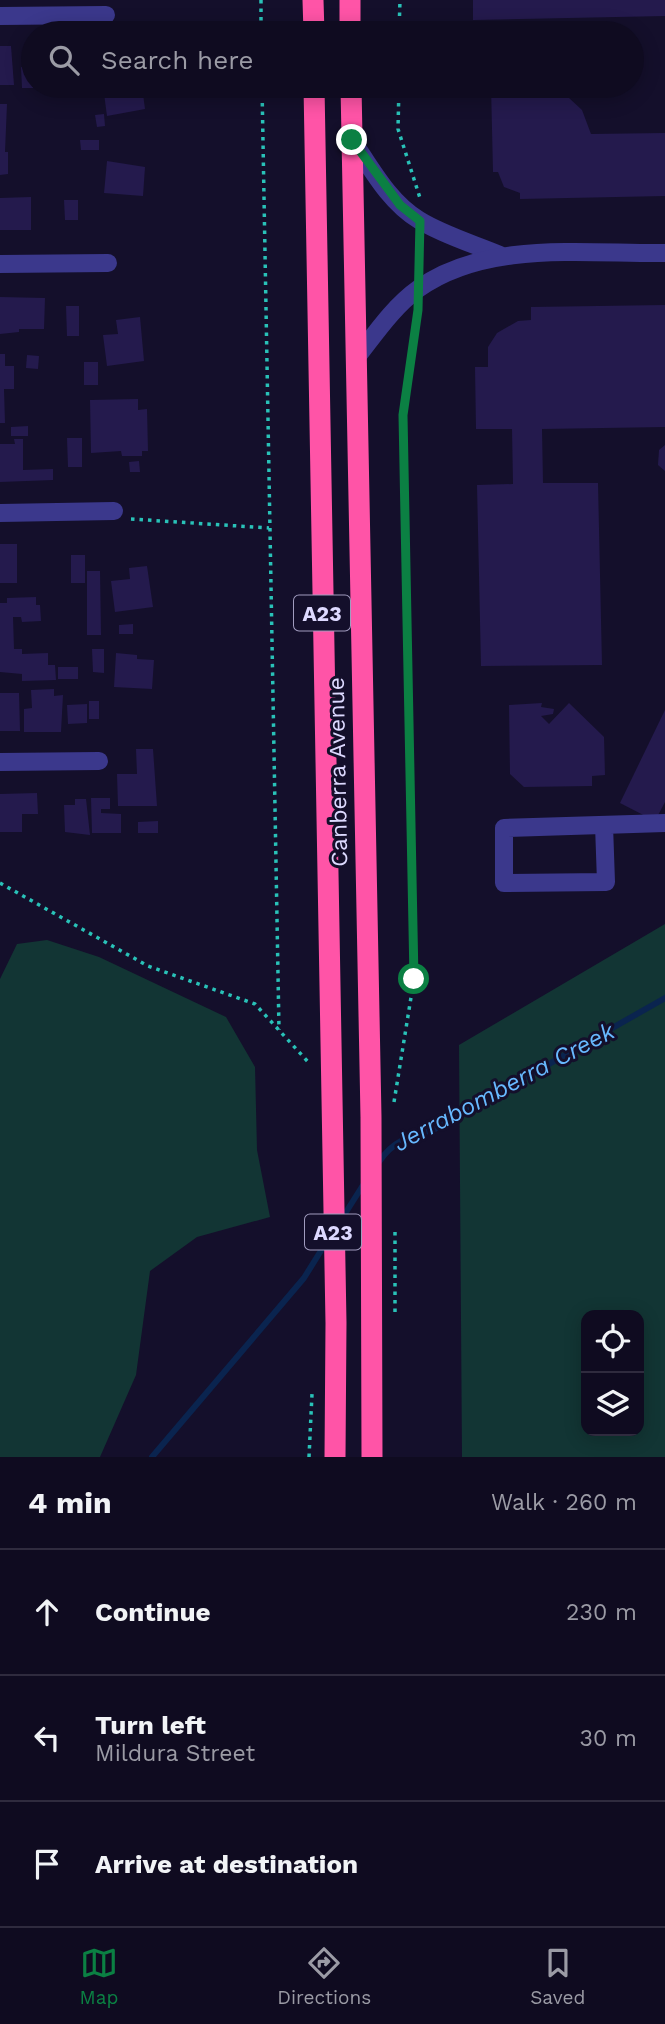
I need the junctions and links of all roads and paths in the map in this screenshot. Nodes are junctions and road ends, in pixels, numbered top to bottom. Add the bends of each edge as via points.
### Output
1 (261, 0) edge
2 (313, 0) edge
3 (349, 0) edge
4 (400, 0) edge
5 (106, 15) dead end
6 (0, 16) edge
7 (261, 21) edge
8 (314, 21) edge
9 (350, 21) edge
10 (400, 21) edge
11 (262, 98) edge
12 (314, 98) edge
13 (351, 98) edge
14 (399, 98) edge
15 (352, 140) junction
16 (420, 221) junction
17 (665, 253) edge
18 (500, 255) junction
19 (108, 263) dead end
20 (0, 264) edge
21 (418, 289) junction
22 (356, 357) junction
23 (114, 511) joint
24 (0, 513) edge
25 (269, 528) junction
26 (99, 761) dead end
27 (0, 762) edge
28 (665, 823) edge
29 (604, 825) junction
30 (0, 883) edge
31 (279, 1030) junction
32 (310, 1075) dead end
33 (393, 1105) dead end
34 (335, 1457) edge
35 (372, 1457) edge

1 - 7 path
2 - 8 highway
3 - 9 highway
4 - 10 path
5 - 6 street
11 - 25 path
12 - 34 highway, Canberra Avenue / A23
13 - 15 highway, Canberra Avenue / A23
14 - 16 path via 398,129 421,196
15 - 16 street via 400,205
15 - 22 highway, Canberra Avenue / A23
16 - 18 street
16 - 21 path
17 - 18 street
18 - 21 street via 458,268
19 - 20 street
21 - 22 street
21 - 33 path via 403,415 414,979
22 - 35 highway, Canberra Avenue / A23 via 371,1118
23 - 24 street
23 - 25 path via 118,518
25 - 31 path
26 - 27 street
28 - 29 street
29 - 29 street via 504,828 504,883 606,882
30 - 31 path via 148,966 255,1004
31 - 32 path via 309,1062

